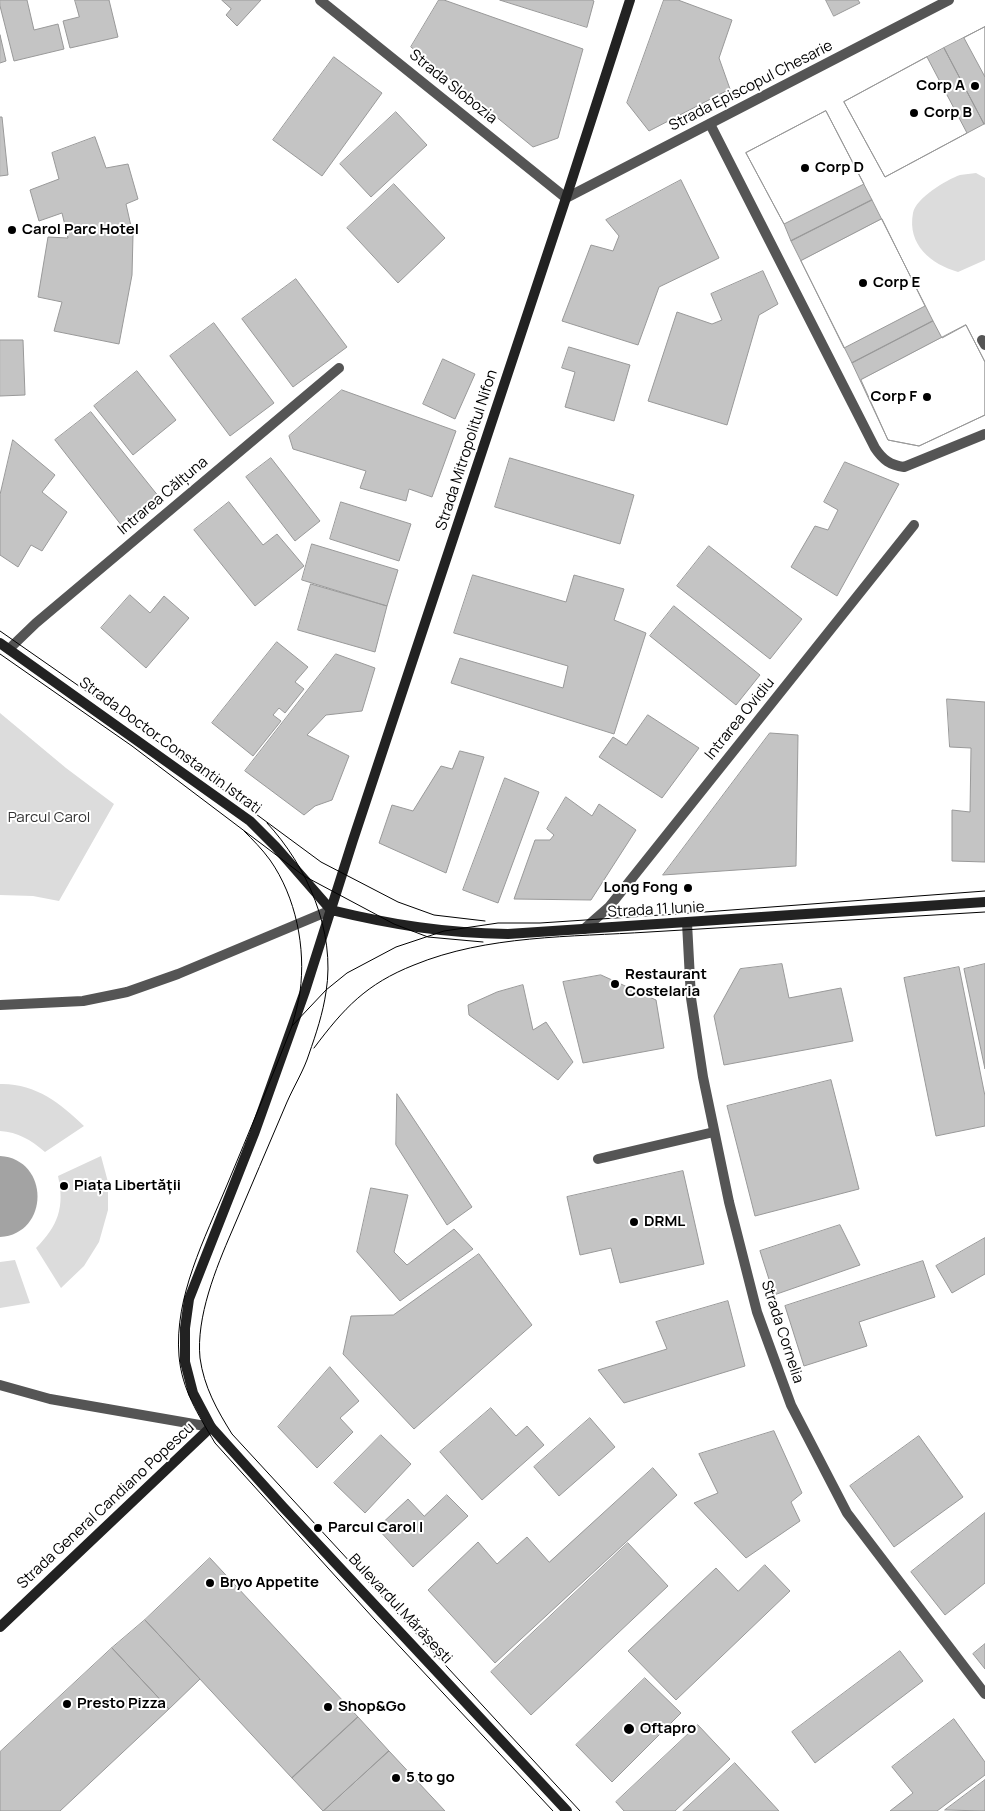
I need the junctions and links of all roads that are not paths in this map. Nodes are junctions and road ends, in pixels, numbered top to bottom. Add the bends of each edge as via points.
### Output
1 (320, 0) edge
2 (630, 0) edge
3 (949, 0) edge
4 (710, 124) junction
5 (566, 198) junction
6 (339, 368) dead end
7 (985, 434) edge
8 (914, 525) dead end
9 (4, 646) edge
10 (985, 902) edge
11 (331, 910) junction
12 (687, 923) junction
13 (584, 929) junction
14 (0, 1005) edge
15 (714, 1132) junction
16 (598, 1160) dead end
17 (0, 1385) edge
18 (212, 1427) junction
19 (0, 1627) edge
20 (985, 1694) edge
21 (567, 1811) edge

1 - 5 street, Strada Slobozia
2 - 5 street, Strada Mitropolitul Nifon
3 - 4 street, Strada Episcopul Chesarie
4 - 5 street, Strada Episcopul Chesarie
4 - 7 street via 882,459 904,467
5 - 11 street, Strada Mitropolitul Nifon
6 - 9 street, Intrarea Călțuna via 36,623
8 - 13 street, Intrarea Ovidiu via 609,907
9 - 11 street, Strada Doctor Constantin Istrati via 250,821
10 - 12 street, Strada 11 Iunie
11 - 13 street, Strada 11 Iunie via 403,926 463,933
11 - 14 street via 127,992 83,1001
11 - 18 street via 274,1082 189,1299 185,1362 193,1393
12 - 13 street, Strada 11 Iunie
12 - 15 street, Strada Cornelia via 692,998
15 - 16 street
15 - 20 street, Strada Cornelia via 757,1312 791,1405 847,1513
17 - 18 street via 50,1399
18 - 19 street, Strada General Candiano Popescu
18 - 21 street, Bulevardul Mărășești

